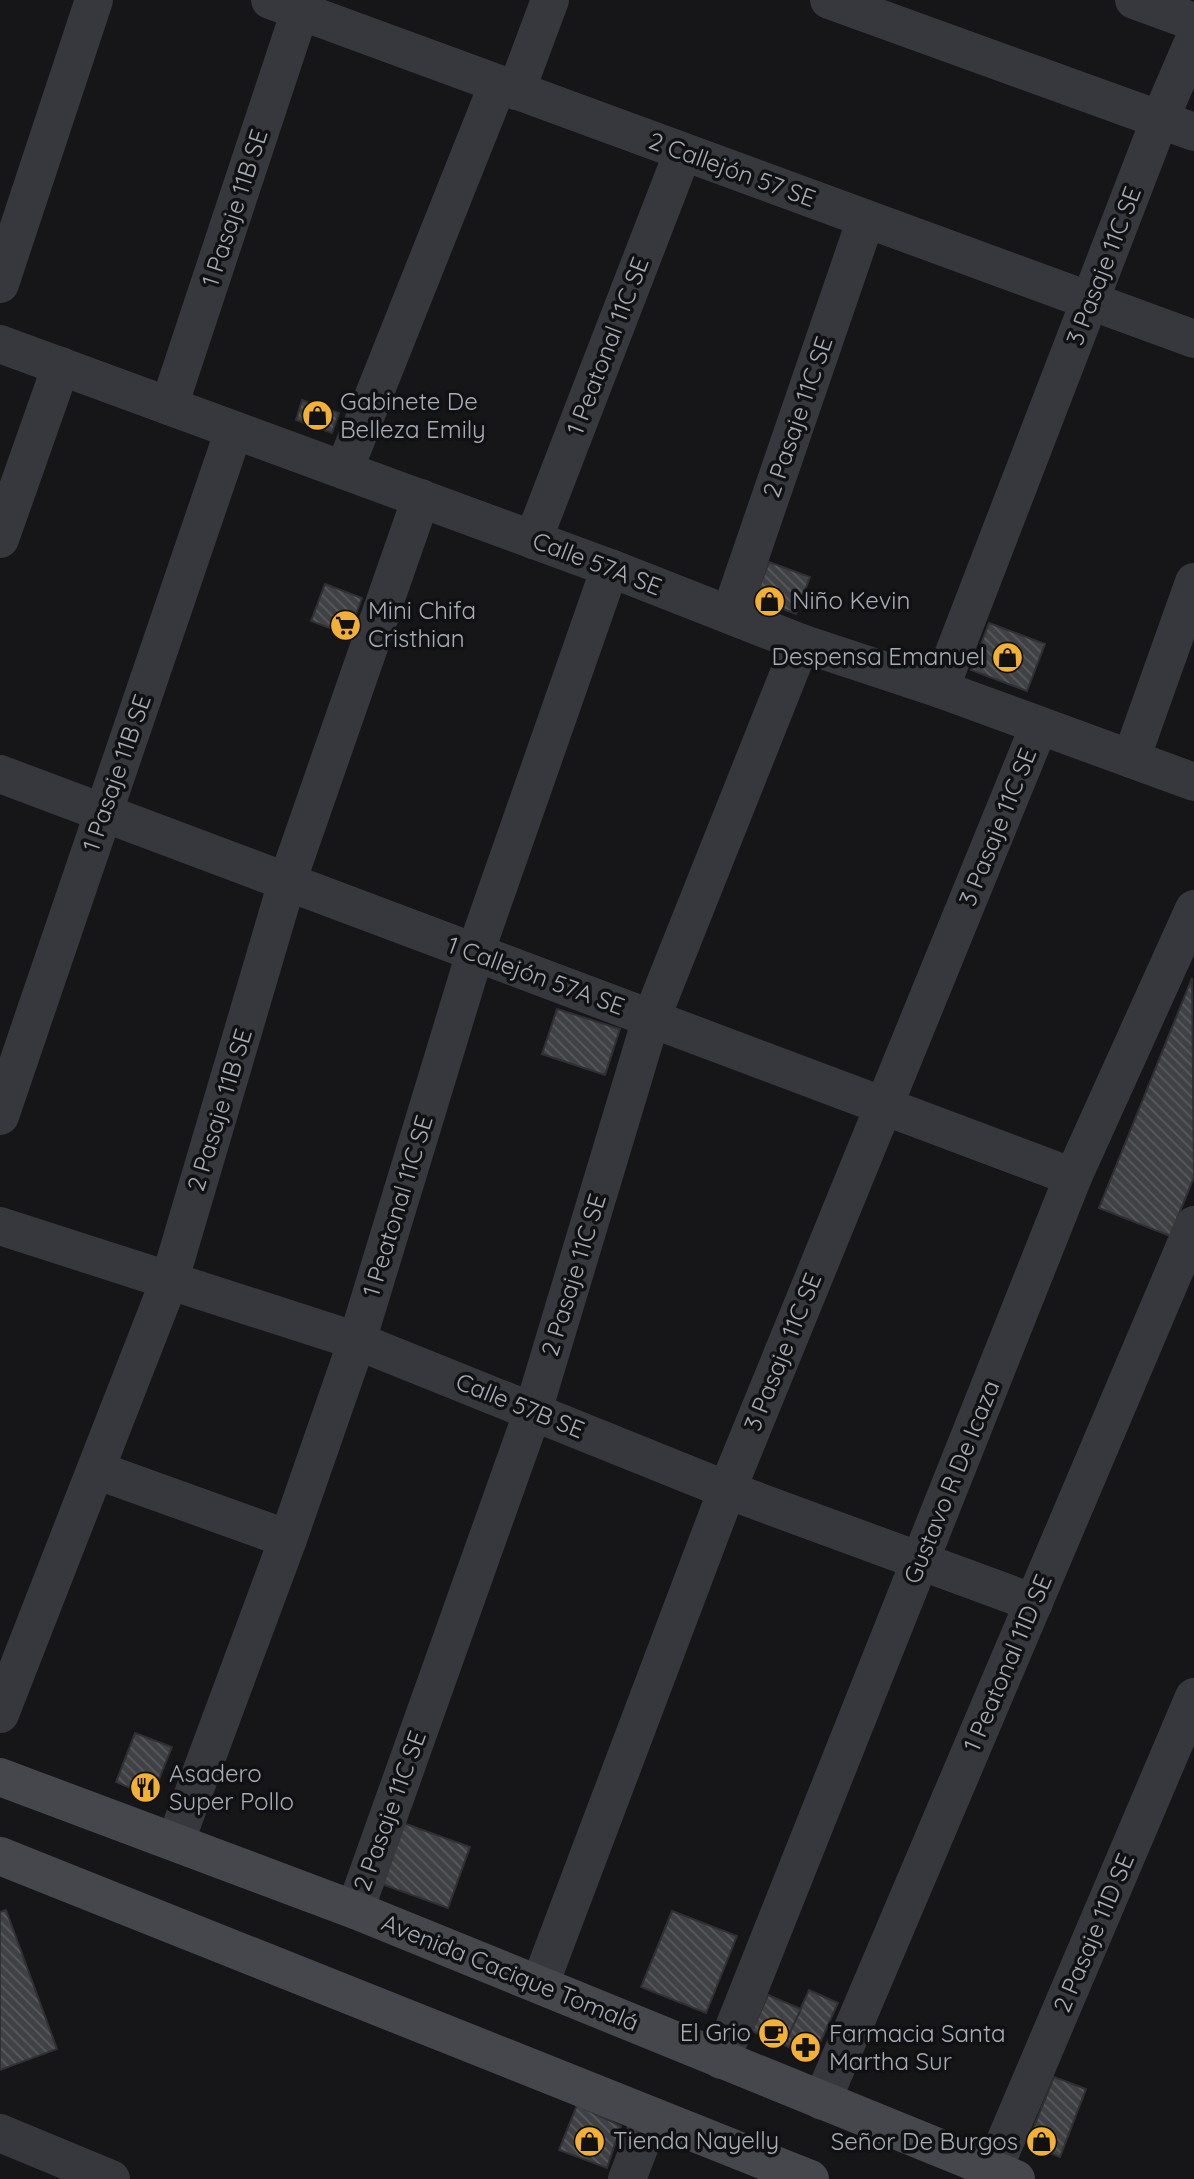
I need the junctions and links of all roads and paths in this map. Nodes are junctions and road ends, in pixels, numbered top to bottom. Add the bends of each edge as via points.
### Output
1 (94, 0) edge
2 (550, 0) edge
3 (829, 0) edge
4 (1134, 0) edge
5 (285, 6) edge
6 (1194, 22) edge
7 (1194, 40) edge
8 (507, 87) junction
9 (1177, 126) edge
10 (683, 152) junction
11 (866, 219) junction
12 (0, 284) edge
13 (1091, 301) junction
14 (1194, 339) edge
15 (0, 344) edge
16 (61, 366) junction
17 (169, 406) junction
18 (234, 430) junction
19 (344, 470) junction
20 (421, 498) junction
21 (0, 539) edge
22 (533, 540) junction
23 (610, 568) junction
24 (1194, 582) edge
25 (730, 615) junction
26 (801, 643) junction
27 (940, 689) junction
28 (1039, 726) junction
29 (1131, 759) junction
30 (0, 774) edge
31 (1194, 782) edge
32 (103, 813) junction
33 (287, 882) junction
34 (1194, 909) edge
35 (475, 953) junction
36 (651, 1018) junction
37 (884, 1106) junction
38 (0, 1115) edge
39 (1073, 1177) junction
40 (1194, 1225) edge
41 (0, 1226) edge
42 (170, 1279) junction
43 (357, 1341) junction
44 (533, 1412) junction
45 (96, 1469) junction
46 (727, 1490) junction
47 (288, 1538) junction
48 (920, 1561) junction
49 (1034, 1603) junction
50 (1194, 1697) edge
51 (0, 1714) edge
52 (0, 1777) edge
53 (176, 1840) junction
54 (0, 1857) edge
55 (355, 1909) junction
56 (540, 1984) junction
57 (721, 2060) junction
58 (822, 2101) junction
59 (651, 2117) junction
60 (0, 2133) edge
61 (1005, 2174) edge
62 (111, 2179) edge
63 (627, 2179) edge
64 (810, 2179) edge

1 - 12 street
2 - 8 street
3 - 9 street
4 - 6 street
5 - 8 street, 2 Callejón 57 SE
5 - 17 street, 1 Pasaje 11B SE
7 - 9 street, 3 Pasaje 11C SE
8 - 10 street, 2 Callejón 57 SE
8 - 19 street
9 - 13 street, 3 Pasaje 11C SE
10 - 11 street, 2 Callejón 57 SE
10 - 22 street, 1 Peatonal 11C SE
11 - 13 street, 2 Callejón 57 SE
11 - 25 street, 2 Pasaje 11C SE
13 - 14 street, 2 Callejón 57 SE
13 - 27 street, 3 Pasaje 11C SE
15 - 16 street, Calle 57A SE
16 - 17 street, Calle 57A SE
16 - 21 street
17 - 18 street, Calle 57A SE
18 - 19 street, Calle 57A SE
18 - 32 street, 1 Pasaje 11B SE
19 - 20 street, Calle 57A SE
20 - 22 street, Calle 57A SE
20 - 33 street, 2 Pasaje 11B SE
22 - 23 street, Calle 57A SE
23 - 25 street, Calle 57A SE
23 - 35 street, 1 Peatonal 11C SE
24 - 29 street
25 - 26 street, Calle 57A SE
26 - 27 street, Calle 57A SE
26 - 36 street, 2 Pasaje 11C SE
27 - 28 street, Calle 57A SE
28 - 29 street, Calle 57A SE
28 - 37 street, 3 Pasaje 11C SE
29 - 31 street, Calle 57A SE
30 - 32 street, 1 Callejón 57A SE
32 - 33 street, 1 Callejón 57A SE
32 - 38 street, 1 Pasaje 11B SE
33 - 35 street, 1 Callejón 57A SE
33 - 42 street, 2 Pasaje 11B SE
34 - 39 street, Gustavo R De Icaza
35 - 36 street, 1 Callejón 57A SE
35 - 43 street, 1 Peatonal 11C SE
36 - 37 street, 1 Callejón 57A SE
36 - 44 street, 2 Pasaje 11C SE
37 - 39 street, 1 Callejón 57A SE
37 - 46 street, 3 Pasaje 11C SE
39 - 48 street, Gustavo R De Icaza
40 - 49 street, 1 Peatonal 11D SE
41 - 42 street, Calle 57B SE
42 - 43 street, Calle 57B SE
42 - 45 street, 2 Pasaje 11B SE
43 - 44 street, Calle 57B SE
43 - 47 street, 1 Peatonal 11C SE
44 - 46 street, Calle 57B SE
44 - 55 street, 2 Pasaje 11C SE
45 - 47 street
45 - 51 street, 2 Pasaje 11B SE
46 - 48 street, Calle 57B SE
46 - 56 street, 3 Pasaje 11C SE
47 - 53 street, 1 Peatonal 11C SE
48 - 49 street, Calle 57B SE
48 - 57 street, Gustavo R De Icaza
49 - 58 street, 1 Peatonal 11D SE
50 - 61 street, 2 Pasaje 11D SE
52 - 53 main road, Avenida Cacique Tomalá
53 - 55 main road, Avenida Cacique Tomalá
54 - 59 main road
55 - 56 main road, Avenida Cacique Tomalá
56 - 57 main road, Avenida Cacique Tomalá
57 - 58 main road, Avenida Cacique Tomalá
58 - 61 main road, Avenida Cacique Tomalá
59 - 63 street
59 - 64 main road
60 - 62 street

